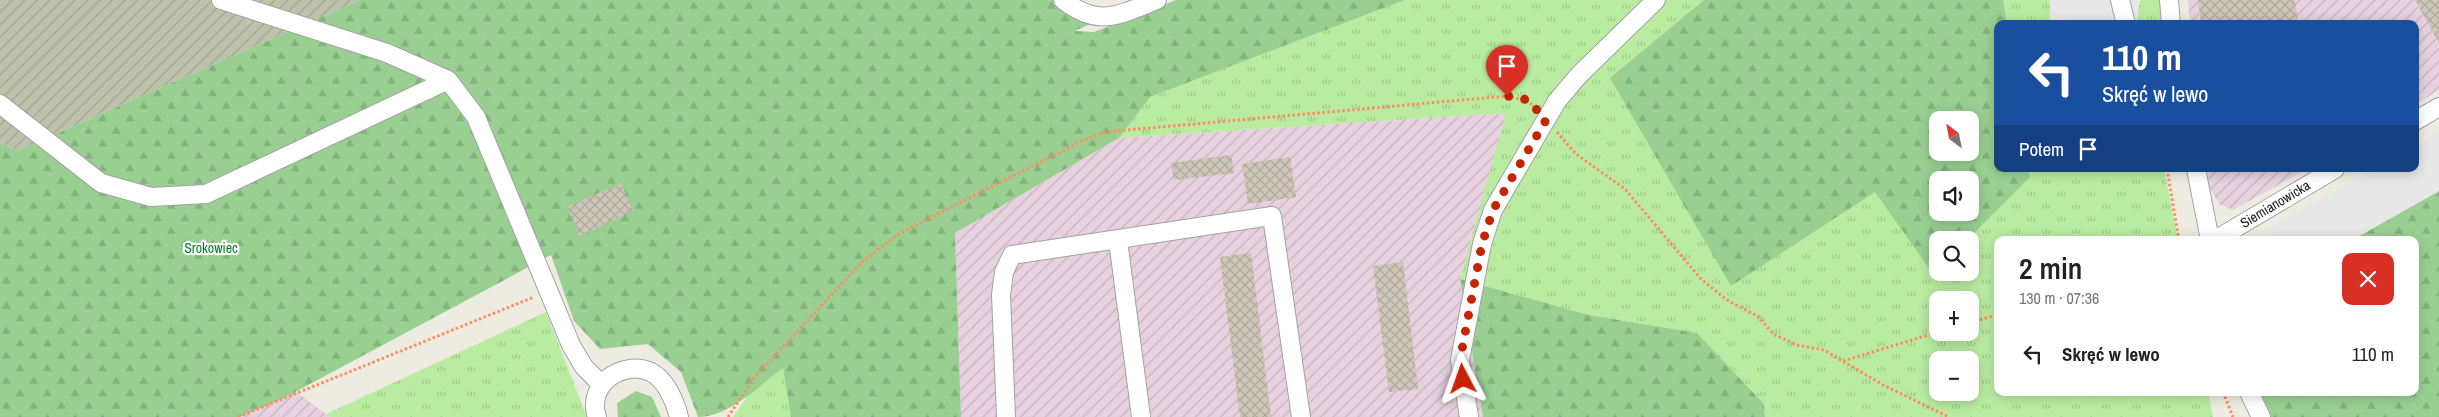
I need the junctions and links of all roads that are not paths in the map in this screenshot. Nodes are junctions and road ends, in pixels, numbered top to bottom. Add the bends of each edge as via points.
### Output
1 (221, 0) edge
2 (1063, 0) edge
3 (1157, 0) edge
4 (1656, 0) edge
5 (2120, 0) edge
6 (2169, 0) edge
7 (2125, 20) edge
8 (2172, 20) edge
9 (448, 80) junction
10 (0, 104) edge
11 (2439, 107) edge
12 (2419, 120) edge
13 (2197, 172) edge
14 (2330, 172) edge
15 (2209, 236) edge
16 (2222, 236) edge
17 (1118, 240) junction
18 (601, 384) junction
19 (2252, 396) edge
20 (597, 417) edge
21 (679, 417) edge
22 (1006, 417) edge
23 (1141, 417) edge
24 (1301, 417) edge
25 (1469, 417) edge
26 (2262, 417) edge

1 - 9 street via 387,53
2 - 3 street via 1089,16 1105,17
4 - 25 street via 1579,74 1557,101 1493,210 1482,244 1460,360
5 - 7 street
6 - 8 street
9 - 10 street via 206,194 152,197 101,183
9 - 18 street via 476,117 571,345 584,368
11 - 12 street
13 - 15 street
14 - 16 street, Siemianowicka
17 - 22 street via 1012,255 1004,272 1001,295
17 - 23 street
17 - 24 street via 1272,216
18 - 20 street via 596,399
18 - 21 street via 611,374 624,369 650,372 668,389
19 - 26 street

